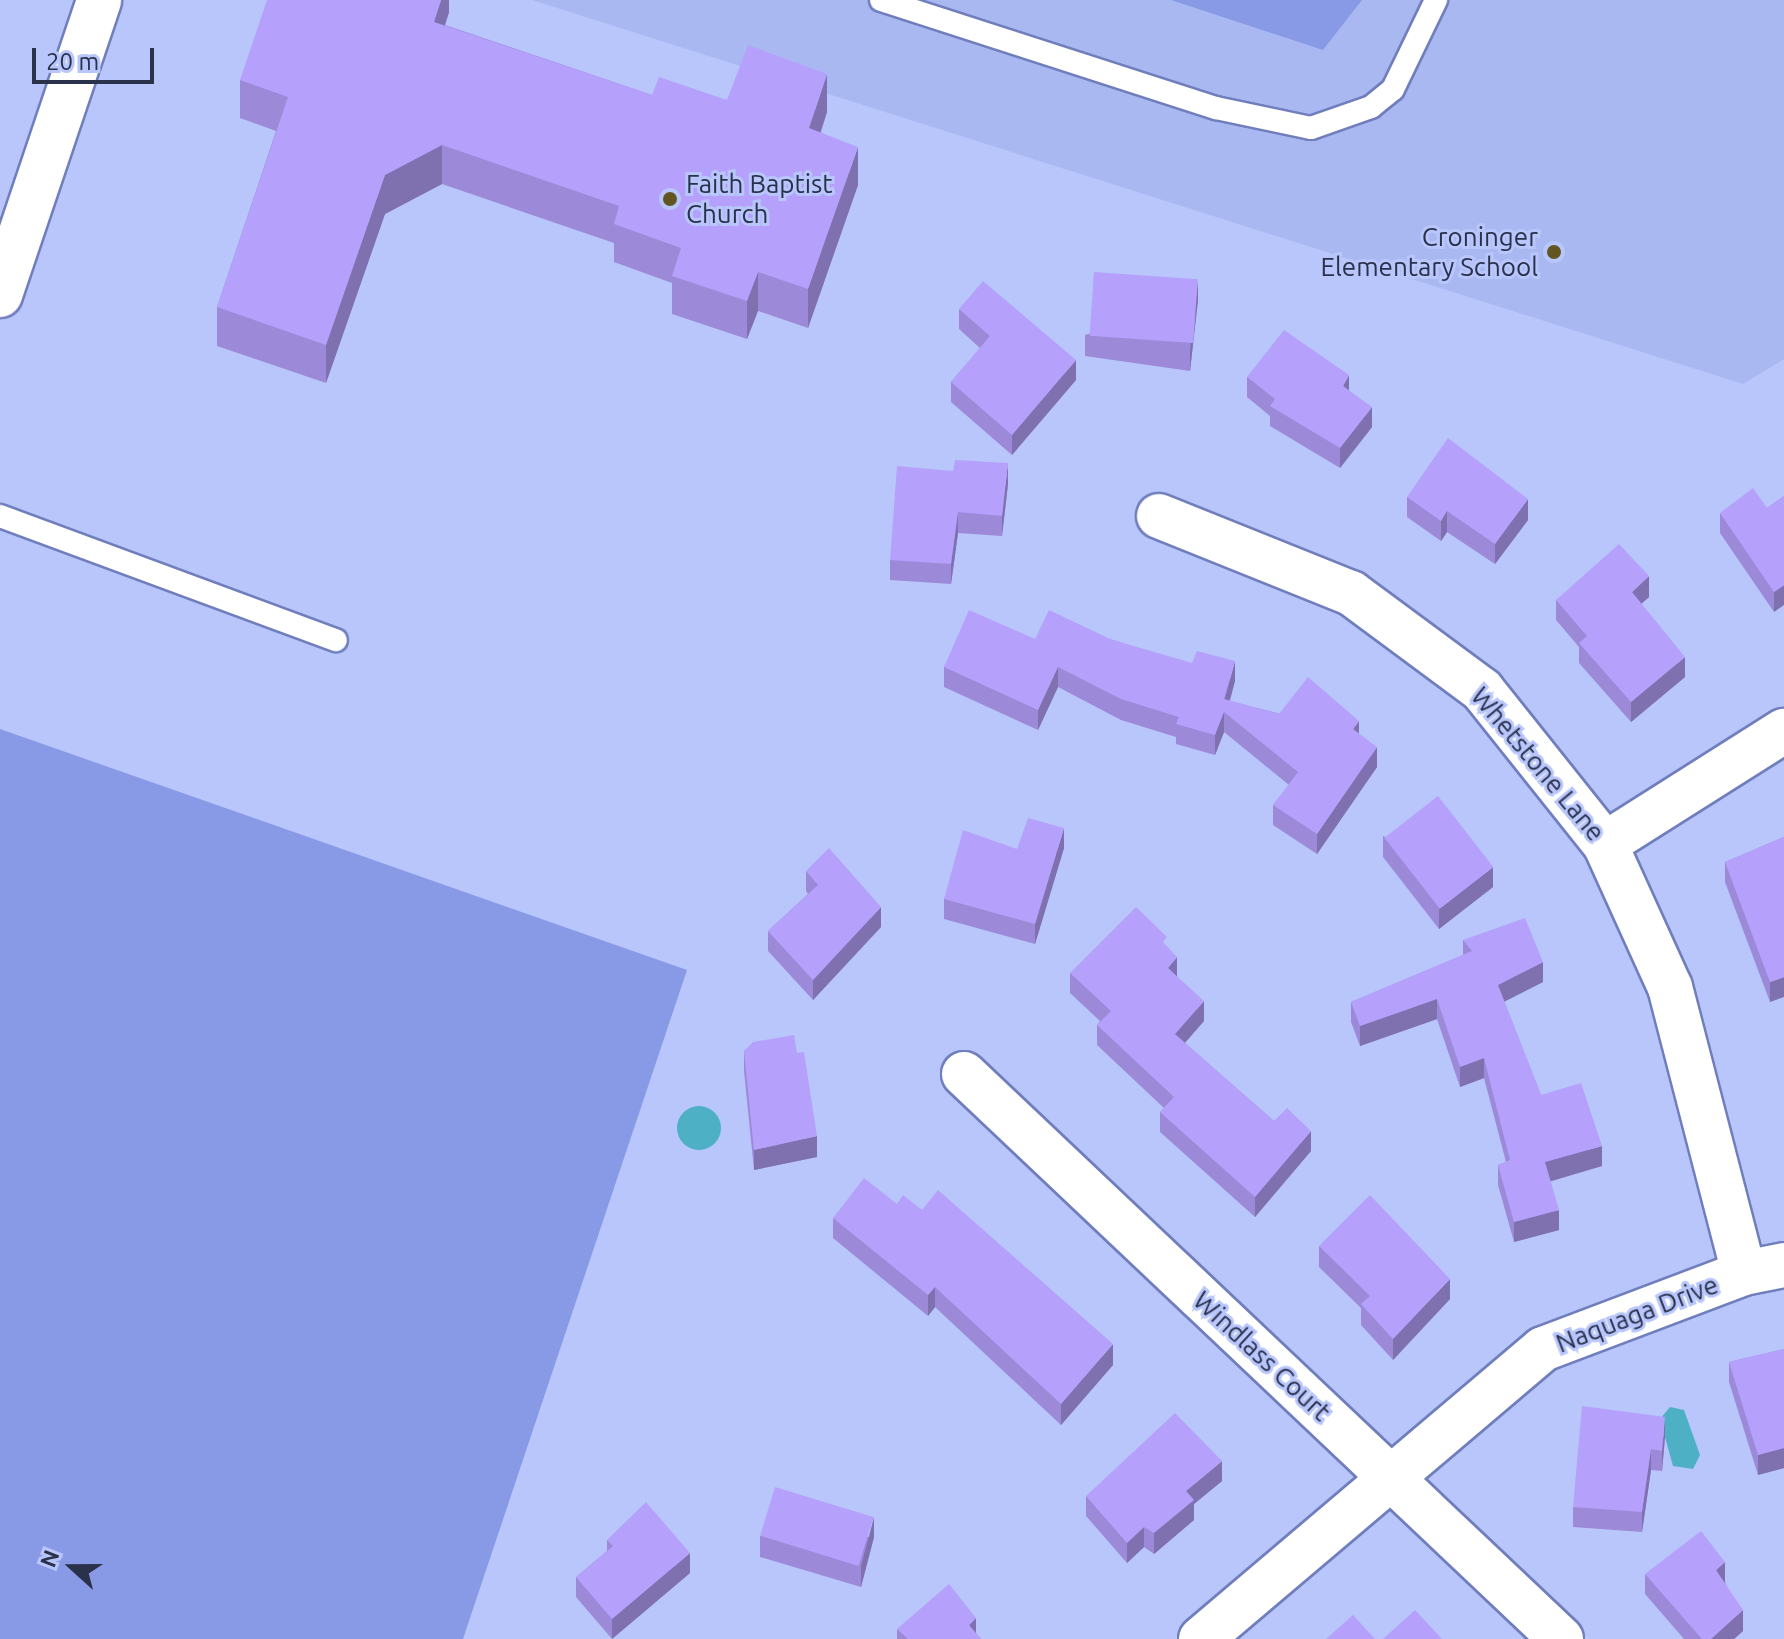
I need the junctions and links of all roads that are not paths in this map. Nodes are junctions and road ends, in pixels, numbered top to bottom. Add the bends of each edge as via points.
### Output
1 (99, 0) edge
2 (881, 0) edge
3 (1436, 0) edge
4 (0, 295) edge
5 (0, 516) edge
6 (1159, 516) dead end
7 (336, 640) dead end
8 (1784, 731) edge
9 (1605, 844) junction
10 (964, 1074) dead end
11 (1764, 1269) edge
12 (1389, 1476) junction
13 (1201, 1639) edge
14 (1561, 1639) edge

1 - 4 street
2 - 3 lane via 1228,112 1311,128 1371,107 1393,89
5 - 7 lane
6 - 9 street, Whetstone Lane via 1363,602 1482,690
8 - 9 street
9 - 11 street, Whetstone Lane via 1670,987
10 - 12 street, Windlass Court
11 - 12 street, Naquaga Drive via 1543,1349
12 - 13 street, Naquaga Drive
12 - 14 street, Windlass Court

